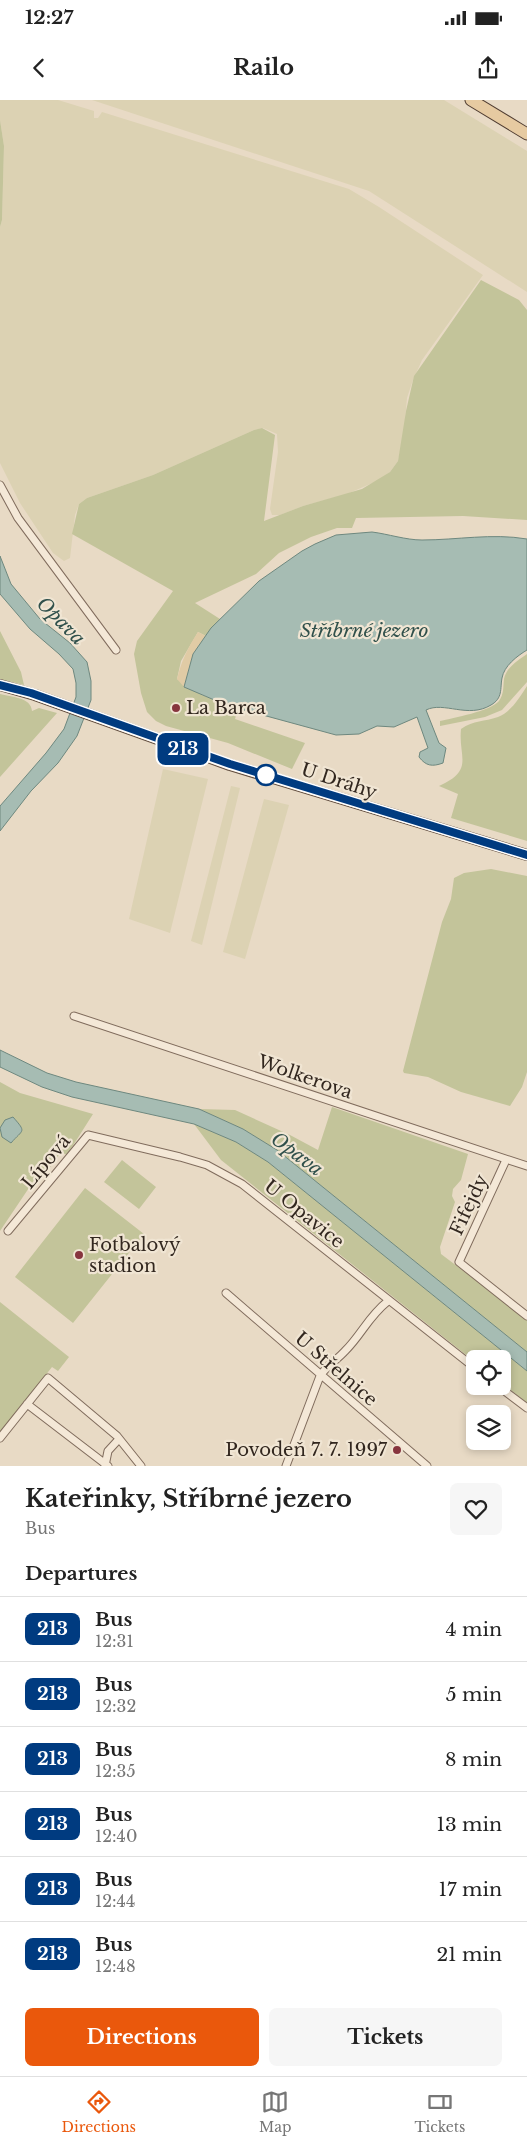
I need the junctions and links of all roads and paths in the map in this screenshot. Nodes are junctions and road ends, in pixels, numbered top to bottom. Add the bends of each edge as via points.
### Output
1 (471, 100) edge
2 (527, 134) edge
3 (0, 485) edge
4 (116, 650) dead end
5 (0, 685) edge
6 (527, 855) edge
7 (74, 1016) dead end
8 (88, 1135) joint
9 (506, 1160) junction
10 (527, 1166) edge
11 (8, 1231) dead end
12 (226, 1293) dead end
13 (388, 1301) junction
14 (526, 1312) edge
15 (466, 1361) edge
16 (320, 1376) junction
17 (510, 1395) edge
18 (27, 1404) junction
19 (527, 1408) edge
20 (0, 1438) edge
21 (119, 1439) junction
22 (106, 1466) edge
23 (140, 1466) edge
24 (286, 1466) edge
25 (427, 1466) edge

1 - 2 main road
3 - 4 street via 18,518
5 - 6 street, U Dráhy via 230,764
7 - 9 street, Wolkerova
8 - 11 street, Lípová
8 - 13 street, U Opavice via 207,1165 242,1184
9 - 10 street, Wolkerova
9 - 14 street, Fifejdy via 459,1262
12 - 16 street, U Střelnice
13 - 15 street, U Opavice
13 - 16 street
16 - 24 street
16 - 25 street, U Střelnice
17 - 19 street
18 - 20 street
18 - 21 street via 48,1378
18 - 22 street
21 - 22 street via 108,1451
21 - 23 street

